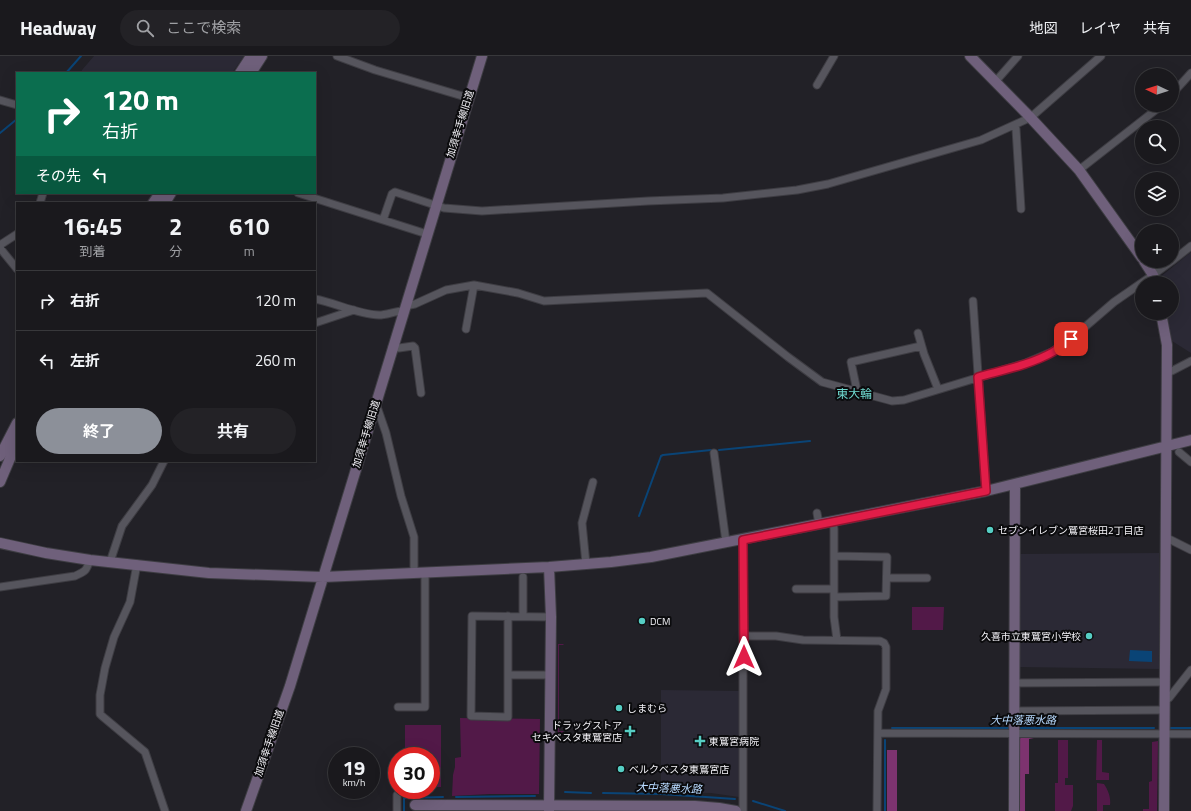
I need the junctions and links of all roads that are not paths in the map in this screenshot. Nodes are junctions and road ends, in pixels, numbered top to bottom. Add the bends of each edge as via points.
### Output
1 (251, 56) edge
2 (262, 56) edge
3 (337, 56) edge
4 (482, 56) edge
5 (834, 56) edge
6 (970, 56) edge
7 (1018, 56) edge
8 (1101, 56) edge
9 (241, 72) edge
10 (252, 72) edge
11 (1191, 73) edge
12 (995, 82) junction
13 (817, 85) dead end
14 (1179, 86) edge
15 (469, 98) junction
16 (0, 100) edge
17 (16, 105) edge
18 (1153, 112) edge
19 (1030, 117) junction
20 (1014, 125) junction
21 (1079, 170) junction
22 (301, 194) edge
23 (436, 205) junction
24 (1022, 209) dead end
25 (384, 220) junction
26 (427, 234) junction
27 (16, 235) edge
28 (0, 245) edge
29 (1191, 246) edge
30 (0, 248) edge
31 (1135, 248) edge
32 (1179, 255) edge
33 (16, 268) edge
34 (1165, 268) edge
35 (1157, 276) edge
36 (474, 285) junction
37 (1135, 290) edge
38 (316, 299) edge
39 (973, 301) dead end
40 (404, 308) junction
41 (354, 310) junction
42 (1162, 320) edge
43 (316, 323) edge
44 (466, 329) dead end
45 (918, 333) dead end
46 (921, 346) junction
47 (392, 347) junction
48 (1191, 361) edge
49 (1166, 374) junction
50 (978, 377) junction
51 (938, 389) junction
52 (856, 392) junction
53 (421, 393) dead end
54 (376, 403) junction
55 (16, 424) edge
56 (1191, 440) edge
57 (16, 444) edge
58 (1166, 447) junction
59 (1179, 452) dead end
60 (714, 453) dead end
61 (0, 456) edge
62 (164, 462) edge
63 (1191, 462) edge
64 (0, 482) edge
65 (593, 482) dead end
66 (1015, 485) junction
67 (986, 491) junction
68 (817, 513) dead end
69 (833, 522) junction
70 (819, 524) junction
71 (1165, 537) junction
72 (743, 540) junction
73 (726, 542) junction
74 (0, 543) edge
75 (1191, 550) edge
76 (834, 556) junction
77 (90, 560) junction
78 (110, 562) junction
79 (137, 564) junction
80 (586, 564) junction
81 (549, 567) junction
82 (420, 572) junction
83 (323, 577) junction
84 (524, 577) dead end
85 (887, 578) junction
86 (927, 578) dead end
87 (0, 587) edge
88 (796, 589) dead end
89 (834, 593) junction
90 (508, 616) junction
91 (523, 616) junction
92 (551, 617) junction
93 (744, 636) junction
94 (837, 640) junction
95 (1191, 670) edge
96 (508, 675) junction
97 (551, 675) junction
98 (1165, 682) junction
99 (1014, 683) junction
100 (1164, 705) junction
101 (398, 707) dead end
102 (1014, 711) junction
103 (1014, 730) junction
104 (878, 733) junction
105 (1164, 734) junction
106 (1191, 734) edge
107 (397, 799) edge
108 (413, 808) edge
109 (448, 808) edge
110 (482, 808) edge
111 (549, 808) edge
112 (667, 808) edge
113 (165, 811) edge
114 (246, 811) edge
115 (397, 811) edge
116 (736, 811) edge
117 (743, 811) edge
118 (877, 811) edge
119 (1014, 811) edge
120 (1164, 811) edge

1 - 9 street
2 - 10 street
3 - 15 street
4 - 15 street, 加須幸手線旧道
5 - 13 street
6 - 12 street
7 - 12 street
8 - 19 street
11 - 14 street
12 - 19 street
15 - 23 street, 加須幸手線旧道
16 - 17 street
18 - 21 street
19 - 20 street
19 - 21 street
20 - 23 street via 981,140 828,184 797,190 723,198 648,200 482,211
20 - 24 street
21 - 31 street
22 - 25 street
23 - 25 street via 395,192 392,194
23 - 26 street, 加須幸手線旧道
25 - 26 street
26 - 40 street, 加須幸手線旧道
27 - 28 street
29 - 32 street
30 - 33 street
34 - 35 street
36 - 40 street via 446,290
36 - 44 street
36 - 52 street via 518,293 544,301 707,292 817,379
37 - 50 street via 1114,302 1052,352 1026,363
38 - 41 street
39 - 50 street
40 - 41 street via 380,315
40 - 47 street, 加須幸手線旧道
41 - 43 street
42 - 49 street via 1167,345
45 - 46 street
46 - 51 street
46 - 52 street via 851,362
47 - 53 street via 415,348
47 - 54 street, 加須幸手線旧道
48 - 49 street
49 - 58 street
50 - 51 street
50 - 67 street
51 - 52 street via 898,401
54 - 82 street via 414,537
54 - 83 street, 加須幸手線旧道
55 - 61 street
56 - 58 street
57 - 64 street
58 - 66 street
58 - 71 street
59 - 63 street
60 - 73 street
62 - 78 street via 152,485 122,526
65 - 80 street via 582,523
66 - 67 street
66 - 99 street
67 - 69 street
68 - 70 street
69 - 70 street
69 - 76 street
70 - 72 street
71 - 75 street
71 - 98 street
72 - 73 street
72 - 93 street
73 - 80 street via 651,557
74 - 77 street
76 - 85 street via 887,556
76 - 89 street
77 - 78 street
77 - 87 street via 88,568 75,576
78 - 79 street
79 - 83 street via 209,573
79 - 113 street via 130,602 114,637 105,668 100,714 146,752
80 - 81 street
81 - 82 street
81 - 92 street
82 - 83 street
82 - 101 street via 424,707
83 - 114 street, 加須幸手線旧道 via 290,686
84 - 91 street
85 - 86 street
85 - 89 street via 886,596
88 - 89 street
89 - 94 street
90 - 91 street
90 - 96 street
90 - 96 street via 472,616 472,716 508,717
91 - 92 street
92 - 97 street
93 - 94 street
93 - 117 street
94 - 104 street via 880,640 886,647 886,689 878,711
95 - 100 street
96 - 97 street
97 - 111 street
98 - 99 street
98 - 100 street
99 - 102 street
100 - 102 street
100 - 105 street
102 - 103 street
103 - 104 street
103 - 105 street
103 - 119 street
104 - 118 street
105 - 106 street
105 - 120 street
107 - 115 street
108 - 109 street
109 - 110 street
110 - 111 street
111 - 112 street
112 - 116 street via 695,806

